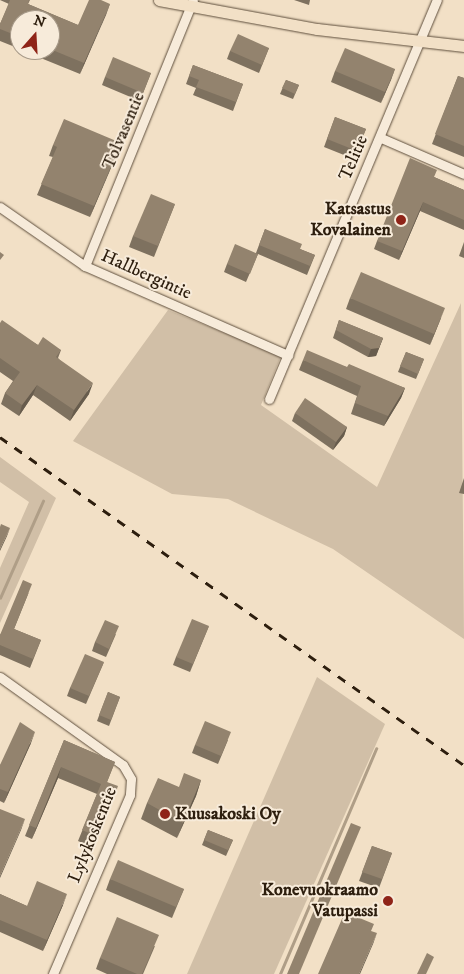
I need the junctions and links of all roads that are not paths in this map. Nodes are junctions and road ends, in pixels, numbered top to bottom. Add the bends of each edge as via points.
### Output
1 (159, 0) edge
2 (437, 0) edge
3 (192, 4) edge
4 (423, 41) junction
5 (464, 46) edge
6 (380, 138) junction
7 (464, 174) edge
8 (0, 207) edge
9 (85, 266) junction
10 (288, 355) junction
11 (269, 398) dead end
12 (0, 677) edge
13 (53, 974) edge

1 - 3 main road
2 - 4 street, Telitie
3 - 4 main road
3 - 9 street, Tolvasentie
4 - 5 main road
4 - 6 street, Telitie
6 - 7 street
6 - 10 street, Telitie
8 - 9 street, Hallbergintie
9 - 10 street, Hallbergintie
10 - 11 street, Telitie
12 - 13 street, Lylykoskentie via 123,765 131,779 130,794

